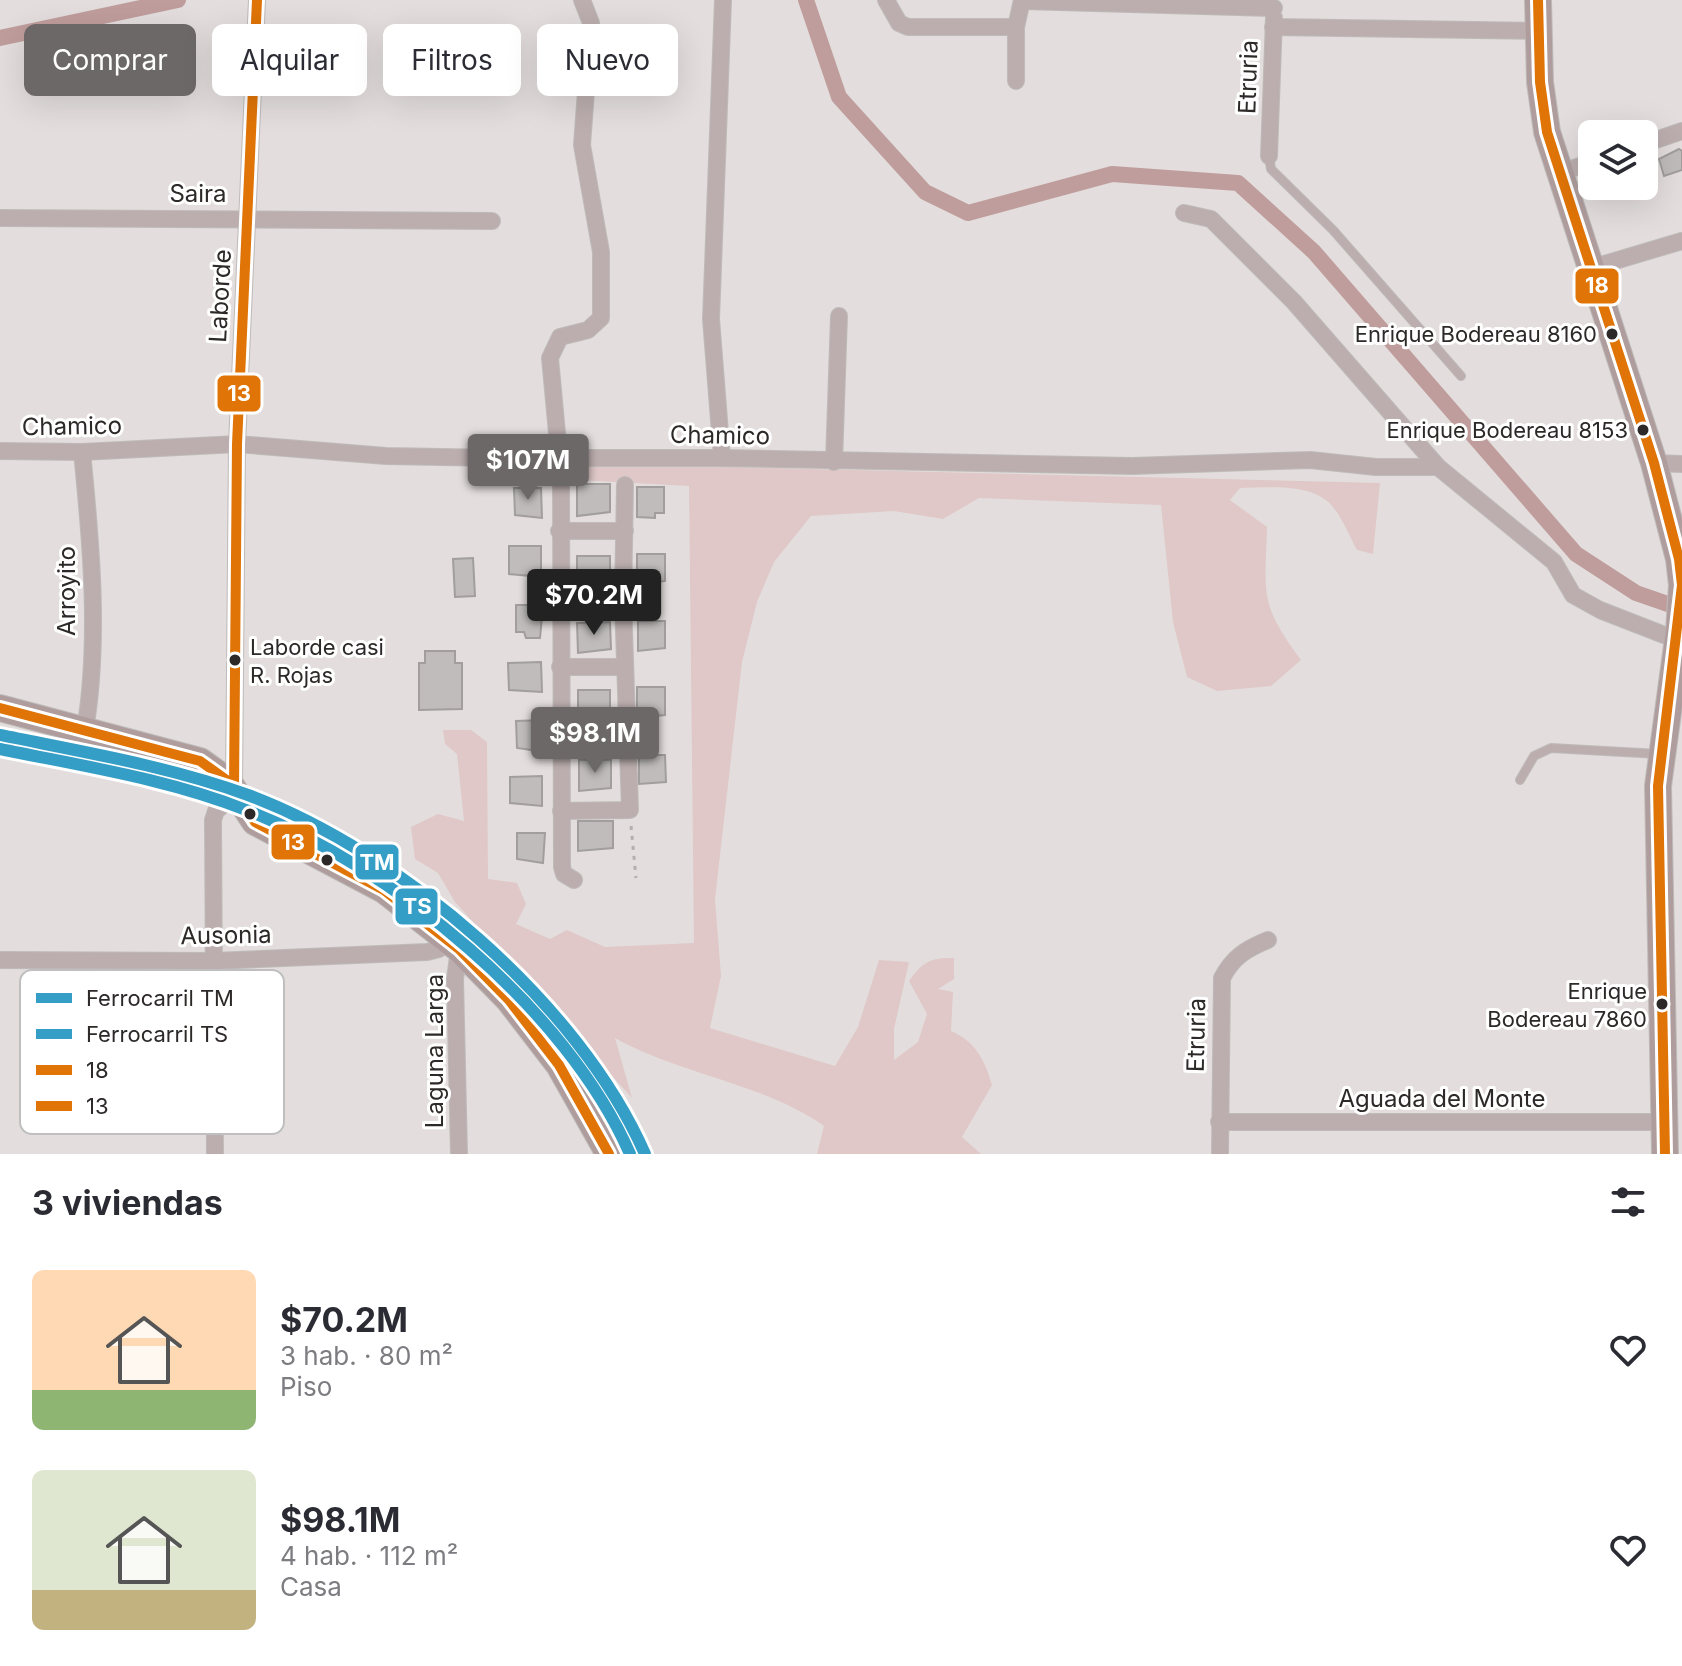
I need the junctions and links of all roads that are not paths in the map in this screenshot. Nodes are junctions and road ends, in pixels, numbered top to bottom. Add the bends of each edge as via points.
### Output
1 (582, 0) edge
2 (723, 0) edge
3 (886, 0) edge
4 (1022, 0) edge
5 (1538, 0) edge
6 (1274, 4) edge
7 (257, 5) edge
8 (1016, 27) junction
9 (1273, 27) junction
10 (1537, 31) junction
11 (1016, 81) dead end
12 (1682, 131) edge
13 (1658, 139) edge
14 (1269, 156) joint
15 (1578, 167) edge
16 (1559, 173) junction
17 (1184, 213) dead end
18 (248, 217) junction
19 (0, 218) edge
20 (492, 221) dead end
21 (1682, 241) edge
22 (1591, 268) junction
23 (839, 316) dead end
24 (1461, 376) dead end
25 (237, 444) junction
26 (0, 451) edge
27 (82, 452) junction
28 (560, 457) junction
29 (722, 458) junction
30 (834, 462) junction
31 (1654, 463) junction
32 (1682, 464) edge
33 (1438, 467) junction
34 (625, 485) dead end
35 (559, 531) junction
36 (625, 531) junction
37 (1682, 585) edge
38 (560, 601) junction
39 (623, 601) junction
40 (1679, 634) edge
41 (560, 667) junction
42 (625, 667) junction
43 (0, 708) edge
44 (85, 730) junction
45 (561, 736) junction
46 (626, 736) junction
47 (1660, 754) junction
48 (1520, 780) dead end
49 (235, 790) junction
50 (561, 811) junction
51 (574, 880) dead end
52 (1268, 940) dead end
53 (453, 944) junction
54 (0, 960) edge
55 (212, 961) junction
56 (212, 970) edge
57 (1219, 1122) junction
58 (1664, 1122) junction
59 (215, 1134) edge
60 (215, 1154) edge
61 (459, 1154) edge
62 (609, 1154) edge
63 (1220, 1154) edge
64 (1665, 1154) edge

1 - 28 street via 591,23 582,145 601,252 601,318 596,326 560,337 550,358
2 - 29 street via 711,319
3 - 8 street via 899,23 908,27
4 - 6 street
4 - 8 street
5 - 10 main road
6 - 9 street, Etruria
7 - 18 street, Laborde
8 - 11 street
9 - 10 street
9 - 14 street, Etruria
10 - 16 main road via 1543,106
12 - 13 street
14 - 24 lane via 1271,169 1333,230
15 - 16 street
16 - 22 main road
17 - 33 street via 1211,219 1294,302
18 - 19 street, Saira
18 - 20 street, Saira
18 - 25 street, Laborde
21 - 22 street
22 - 31 main road
23 - 30 street
25 - 27 street, Chamico
25 - 28 street, Chamico via 386,456
25 - 49 street, Laborde
26 - 27 street, Chamico
27 - 44 street, Arroyito via 91,542 90,700
28 - 29 street, Chamico
28 - 35 street
29 - 30 street, Chamico
30 - 33 street, Chamico via 1132,466 1310,460
31 - 32 street
31 - 37 main road via 1675,535
33 - 40 street via 1554,562 1573,595 1600,610
34 - 36 street
35 - 36 street
35 - 38 street
36 - 39 street
37 - 40 main road
38 - 39 street
38 - 41 street
39 - 42 street
40 - 47 main road
41 - 42 street
41 - 45 street
42 - 46 street
43 - 44 main road
44 - 49 main road via 200,761
45 - 46 street
45 - 50 street
46 - 50 street via 630,810
47 - 48 lane via 1551,748 1534,756
47 - 58 main road via 1657,810 1668,1078
49 - 53 main road via 255,822 373,883
49 - 55 street via 213,820
50 - 51 street via 562,867
52 - 57 street, Etruria via 1246,948 1222,978
53 - 55 street, Ausonia via 427,952
53 - 61 street, Laguna Larga
53 - 62 main road via 509,1000 550,1053
54 - 55 street, Ausonia
55 - 56 street
57 - 58 street, Aguada del Monte
57 - 63 street, Etruria
58 - 64 main road
59 - 60 street

